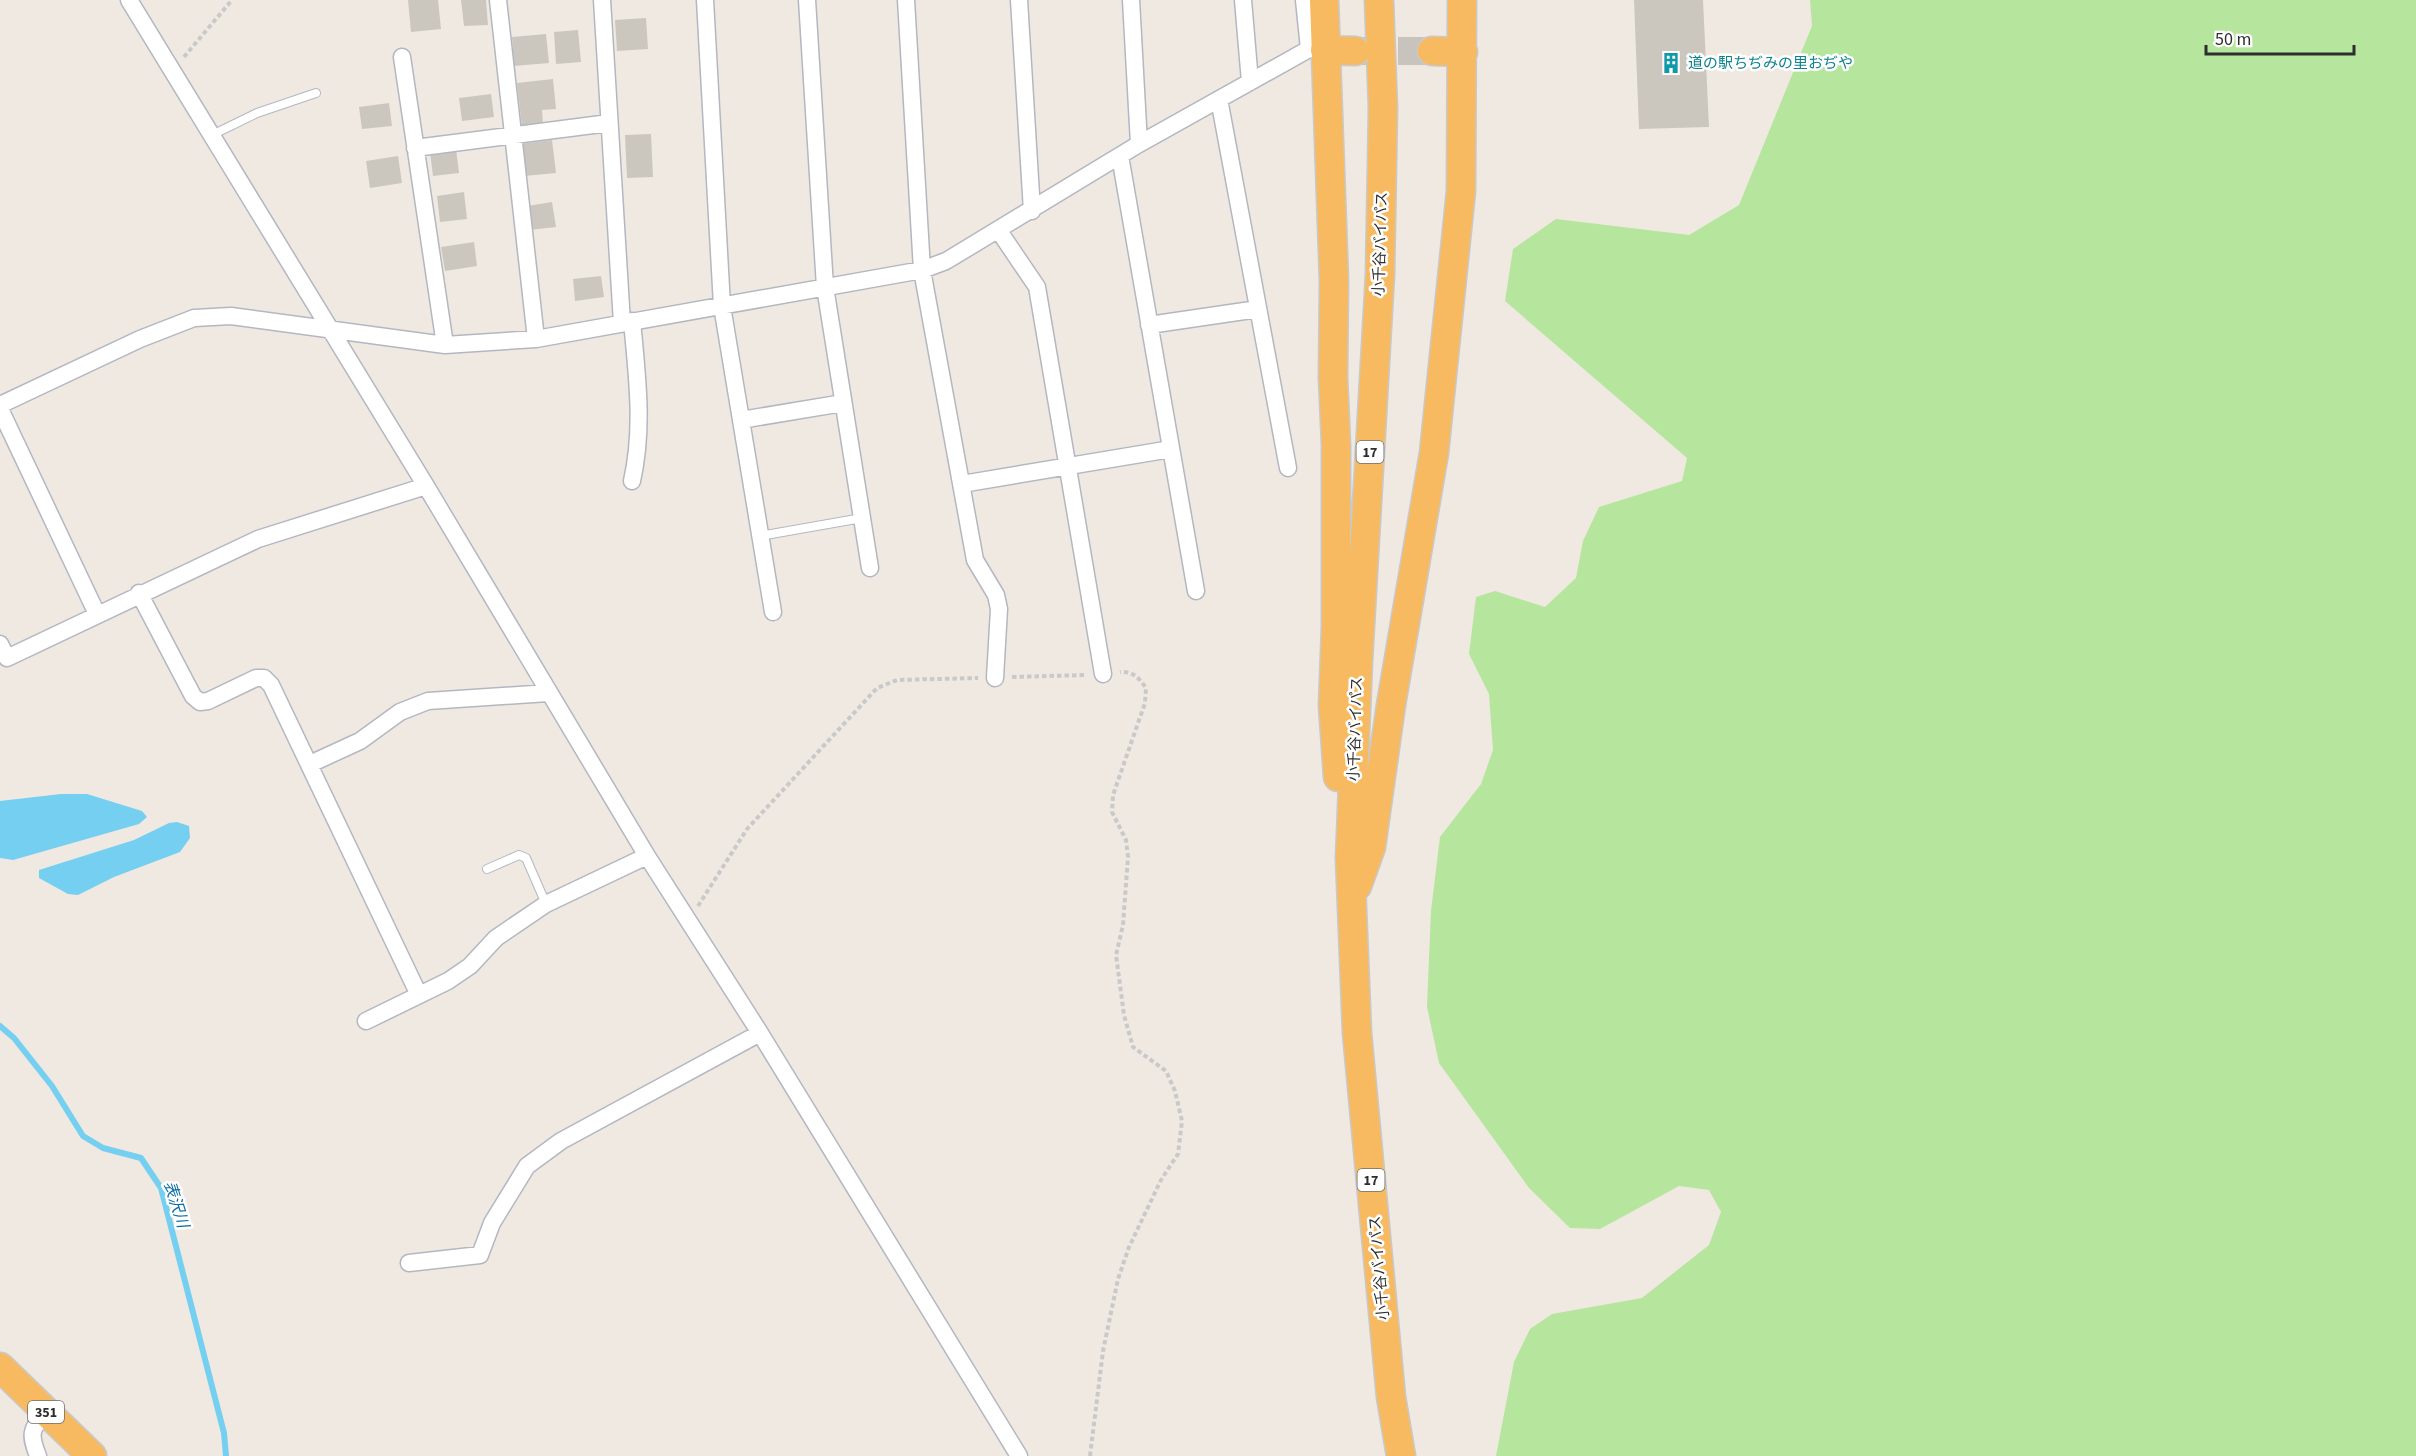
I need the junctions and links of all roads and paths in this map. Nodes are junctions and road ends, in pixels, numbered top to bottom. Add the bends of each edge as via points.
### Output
1 (129, 0) edge
2 (232, 0) edge
3 (498, 0) edge
4 (602, 0) edge
5 (705, 0) edge
6 (807, 0) edge
7 (906, 0) edge
8 (1019, 0) edge
9 (1131, 0) edge
10 (1243, 0) edge
11 (1304, 0) edge
12 (1324, 0) edge
13 (1379, 0) edge
14 (1462, 0) edge
15 (1317, 50) junction
16 (1354, 51) tunnel mouth
17 (1432, 51) tunnel mouth
18 (1463, 52) junction
19 (402, 57) dead end
20 (173, 72) junction
21 (1250, 82) junction
22 (316, 93) dead end
23 (1219, 99) junction
24 (609, 123) junction
25 (212, 135) junction
26 (513, 137) junction
27 (1139, 144) junction
28 (415, 148) junction
29 (1120, 156) junction
30 (1032, 211) junction
31 (999, 231) junction
32 (922, 270) junction
33 (825, 287) junction
34 (722, 306) junction
35 (1258, 309) junction
36 (627, 322) junction
37 (1149, 325) junction
38 (331, 331) junction
39 (536, 339) junction
40 (445, 345) junction
41 (843, 403) junction
42 (0, 407) edge
43 (741, 420) junction
44 (1171, 449) junction
45 (1067, 467) junction
46 (1288, 468) dead end
47 (632, 481) dead end
48 (962, 484) junction
49 (426, 486) junction
50 (862, 518) junction
51 (760, 536) junction
52 (870, 568) dead end
53 (1196, 591) dead end
54 (140, 593) junction
55 (773, 612) dead end
56 (97, 614) junction
57 (0, 644) edge
58 (1103, 674) junction
59 (995, 678) junction
60 (548, 693) junction
61 (310, 764) junction
62 (647, 856) junction
63 (1350, 858) junction
64 (487, 869) dead end
65 (1351, 903) junction
66 (546, 904) junction
67 (688, 922) junction
68 (419, 995) junction
69 (366, 1021) dead end
70 (760, 1033) junction
71 (409, 1263) dead end
72 (0, 1367) edge
73 (45, 1411) junction
74 (38, 1456) edge
75 (92, 1456) edge
76 (1019, 1456) edge
77 (1090, 1456) edge
78 (1401, 1456) edge

1 - 20 street
2 - 20 path
3 - 26 street
4 - 24 street
5 - 34 street
6 - 33 street
7 - 32 street
8 - 30 street
9 - 27 street
10 - 21 street
11 - 15 street
12 - 15 highway
13 - 63 highway, 小千谷バイパス / 17 via 1383,108 1380,275
14 - 18 highway
15 - 16 highway
15 - 21 street
15 - 63 highway via 1334,281 1333,705
17 - 18 highway
18 - 65 highway via 1461,191 1434,453 1371,847
19 - 28 street
20 - 25 street
21 - 23 street
22 - 25 lane via 257,113
23 - 27 street
23 - 35 street
24 - 26 street
24 - 36 street
25 - 38 street
26 - 28 street
26 - 39 street
27 - 29 street
28 - 40 street
29 - 30 street
29 - 37 street
30 - 31 street
31 - 32 street
31 - 45 street via 1037,287
32 - 33 street
32 - 48 street
33 - 34 street
33 - 41 street
34 - 36 street
34 - 43 street
35 - 37 street
35 - 46 street
36 - 39 street
36 - 47 street via 640,404
37 - 44 street
38 - 40 street
38 - 42 street via 231,316 194,318 140,339
38 - 49 street
39 - 40 street
41 - 43 street
41 - 50 street
42 - 56 street
43 - 51 street
44 - 45 street
44 - 53 street
45 - 48 street
45 - 58 street
48 - 59 street via 975,560 996,595 999,609
49 - 54 street via 258,539
49 - 60 street
50 - 51 lane
50 - 52 street
51 - 55 street
54 - 56 street
54 - 61 street via 193,696 200,702 208,701 256,678 264,678
56 - 57 street via 7,658
58 - 59 path
58 - 77 path via 1127,672 1138,677 1146,688 1145,703 1113,795 1112,812 1126,840 1128,857 1123,925 1116,955 1124,1015 1133,1047 1166,1071 1182,1120 1178,1154 1133,1237 1118,1279 1103,1351
59 - 67 path via 897,680 877,688 747,830
60 - 61 street via 428,701 400,712 360,741
60 - 62 street
61 - 68 street
62 - 66 street
62 - 67 street
63 - 65 highway, 小千谷バイパス / 17
64 - 66 lane via 519,855 526,858
65 - 78 highway, 小千谷バイパス / 17 via 1358,1044 1391,1397
66 - 68 street via 496,938 470,966
67 - 70 street
68 - 69 street
70 - 71 street via 561,1141 527,1166 492,1223 480,1255
70 - 76 street
72 - 73 highway, 351
73 - 74 street via 31,1438
73 - 75 highway, 351

